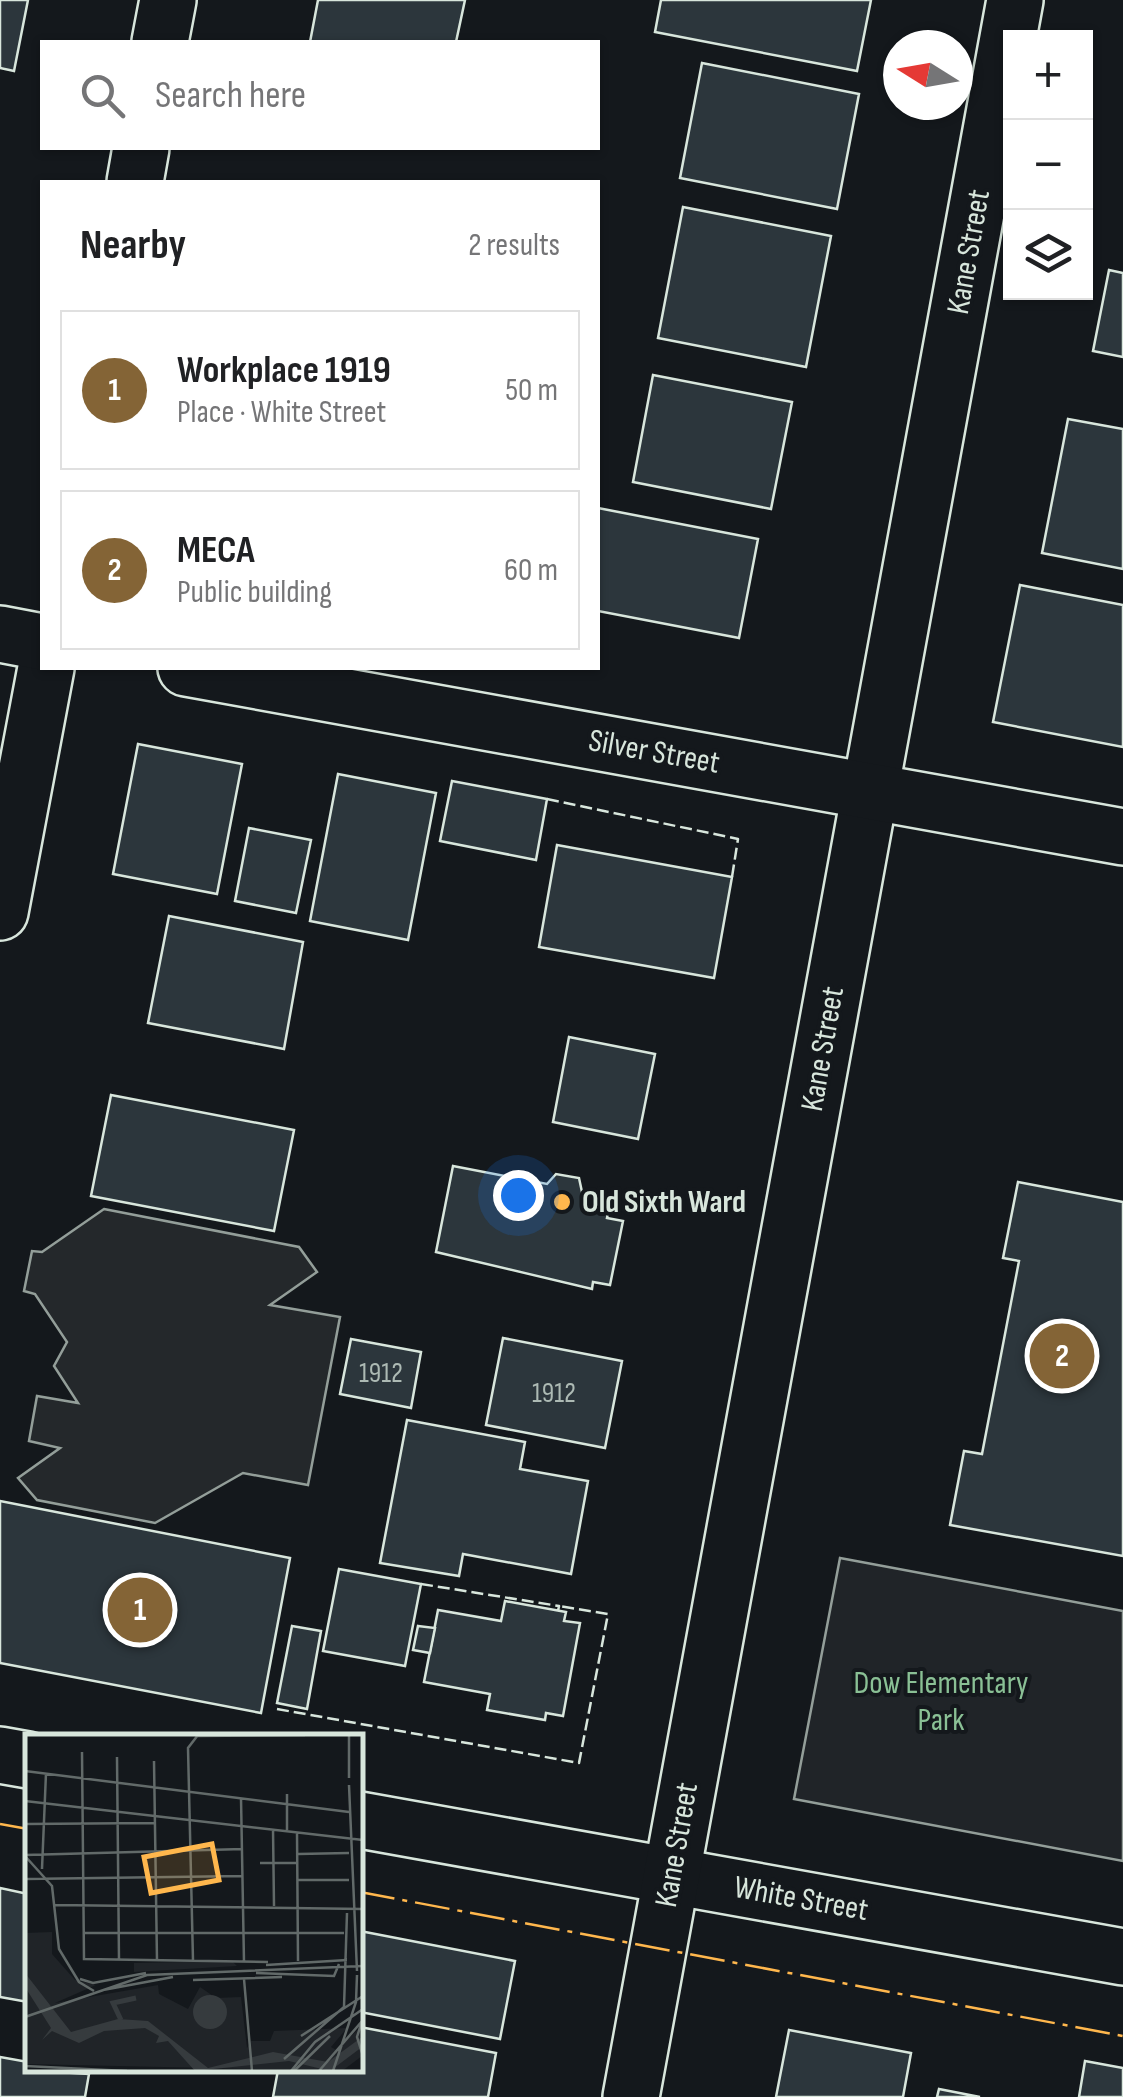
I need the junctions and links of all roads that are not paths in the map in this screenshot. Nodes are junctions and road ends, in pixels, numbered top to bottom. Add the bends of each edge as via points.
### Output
1 (168, 0) edge
2 (1014, 0) edge
3 (160, 40) edge
4 (141, 150) edge
5 (134, 180) edge
6 (0, 634) edge
7 (40, 642) edge
8 (46, 670) edge
9 (197, 670) edge
10 (870, 790) junction
11 (1123, 837) edge
12 (0, 912) edge
13 (0, 1755) edge
14 (25, 1759) edge
15 (362, 1820) edge
16 (672, 1876) junction
17 (1123, 1957) edge
18 (631, 2097) edge

1 - 3 street
2 - 10 street, Kane Street
4 - 5 street
6 - 7 street
8 - 12 street
9 - 10 street, Silver Street
10 - 11 street, Silver Street
10 - 16 street, Kane Street
13 - 14 street
15 - 16 street, White Street
16 - 17 street, White Street
16 - 18 street, Kane Street

